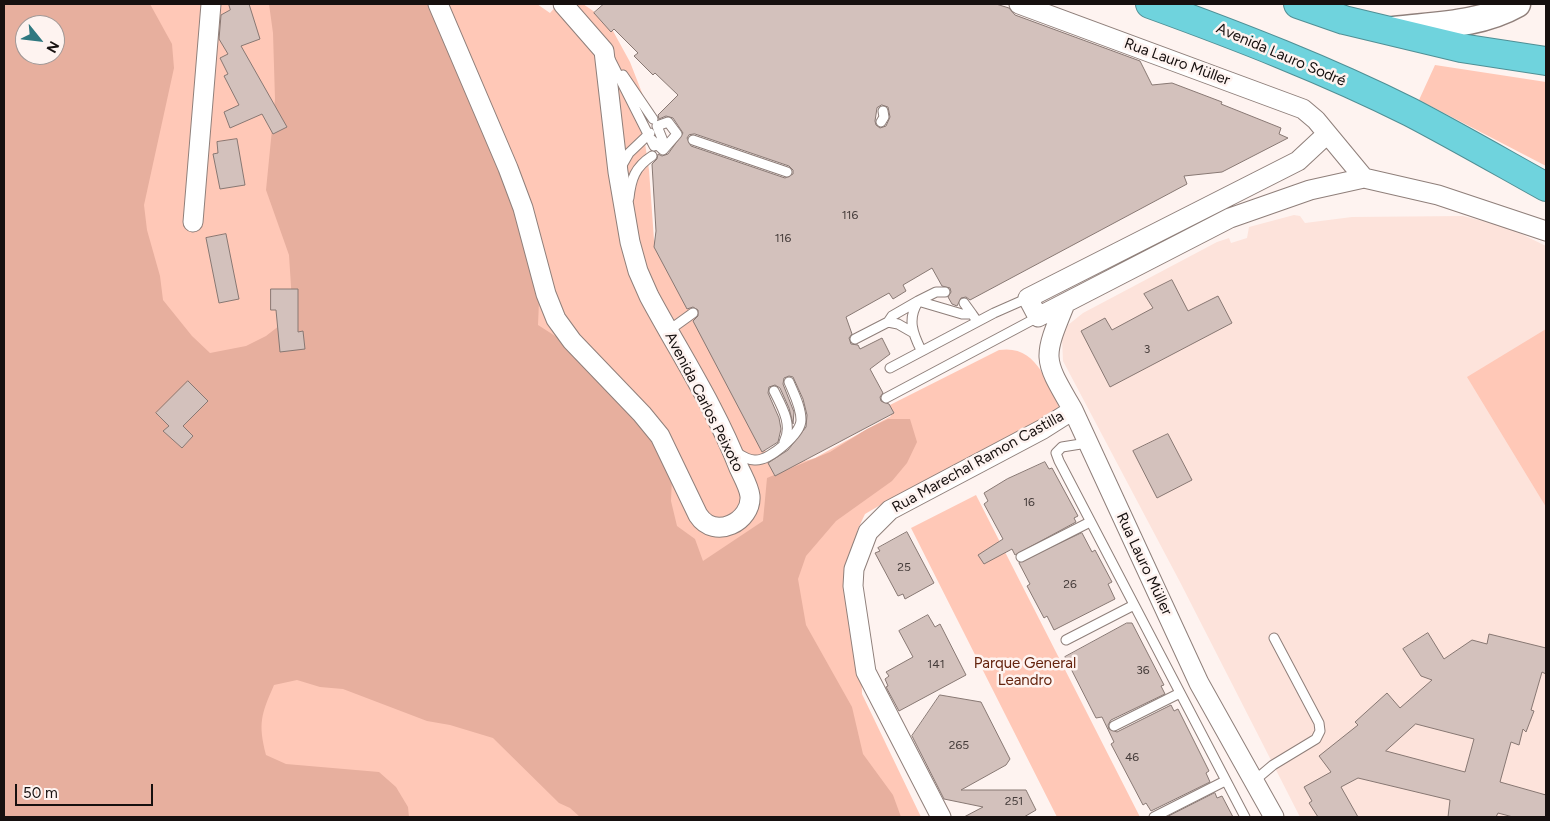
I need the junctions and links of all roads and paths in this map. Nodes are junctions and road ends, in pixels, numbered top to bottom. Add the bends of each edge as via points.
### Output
1 (211, 4) edge
2 (438, 4) edge
3 (563, 4) edge
4 (1019, 4) edge
5 (1150, 4) edge
6 (1298, 4) edge
7 (1517, 4) edge
8 (1393, 30) junction
9 (610, 58) junction
10 (1546, 61) edge
11 (883, 111) dead end
12 (653, 119) dead end
13 (880, 122) dead end
14 (1326, 134) junction
15 (693, 140) dead end
16 (655, 144) junction
17 (1298, 161) junction
18 (618, 172) junction
19 (787, 172) dead end
20 (1364, 178) junction
21 (1546, 187) edge
22 (1310, 190) junction
23 (624, 210) junction
24 (1197, 213) junction
25 (193, 222) dead end
26 (1206, 230) junction
27 (1546, 230) edge
28 (946, 292) dead end
29 (1028, 298) junction
30 (918, 301) junction
31 (964, 303) dead end
32 (1065, 304) junction
33 (693, 313) dead end
34 (1038, 317) junction
35 (975, 318) junction
36 (888, 322) junction
37 (668, 331) junction
38 (912, 332) junction
39 (855, 339) dead end
40 (922, 350) junction
41 (890, 368) dead end
42 (789, 382) dead end
43 (774, 391) dead end
44 (886, 398) dead end
45 (1073, 410) junction
46 (1087, 442) junction
47 (781, 446) junction
48 (732, 449) junction
49 (1090, 522) junction
50 (1021, 557) dead end
51 (1134, 605) junction
52 (1274, 638) dead end
53 (1066, 640) dead end
54 (1180, 694) junction
55 (1114, 726) dead end
56 (1225, 781) junction
57 (1254, 781) junction
58 (941, 817) edge
59 (1154, 817) edge
60 (1244, 817) edge
61 (1274, 817) edge

1 - 25 street
2 - 48 street, Avenida Carlos Peixoto via 523,208 556,319 572,341 660,436 698,515 709,527 718,529 737,521 750,505 750,494
3 - 9 street
4 - 14 street, Rua Lauro Müller via 1287,102 1310,114
5 - 21 highway, Avenida Lauro Sodré via 1290,58 1410,113
6 - 8 highway via 1344,20
7 - 8 street via 1490,17 1469,22
8 - 10 highway via 1461,48
9 - 12 lane
9 - 16 lane
9 - 18 street, Avenida Carlos Peixoto
11 - 13 lane via 884,117
14 - 17 street
14 - 20 street, Rua Lauro Müller
15 - 19 lane
16 - 16 lane via 677,134 667,122 657,126
16 - 18 lane via 629,153
16 - 23 lane via 630,180
17 - 22 street
17 - 24 street
18 - 23 street, Avenida Carlos Peixoto
20 - 22 street
20 - 27 street via 1438,195
22 - 26 street via 1254,208
23 - 37 street, Avenida Carlos Peixoto via 638,271
24 - 26 street
24 - 29 street
26 - 32 street
28 - 30 lane via 936,292
29 - 34 street
29 - 35 lane
30 - 35 lane
30 - 36 lane via 892,316
30 - 38 lane via 912,316
31 - 35 lane
32 - 34 street
32 - 45 street, Rua Lauro Müller via 1050,339 1048,358 1050,371
33 - 37 lane
34 - 44 lane
35 - 40 lane
36 - 38 lane
36 - 39 lane
37 - 48 street, Avenida Carlos Peixoto
38 - 40 lane
40 - 41 lane
42 - 47 lane via 801,421 795,435
43 - 47 lane via 788,422 787,435
45 - 46 street, Rua Lauro Müller
45 - 58 street, Rua Marechal Ramon Castilla via 890,510 868,532 854,569 853,586 866,672
46 - 49 lane via 1062,447 1056,453
46 - 57 street, Rua Lauro Müller via 1200,683
47 - 48 lane via 755,460
49 - 50 lane
49 - 51 lane
51 - 53 lane
51 - 54 lane
52 - 57 lane via 1320,731 1316,740 1273,765
54 - 55 lane
54 - 56 lane
56 - 59 lane
56 - 60 lane
57 - 61 street, Rua Lauro Müller

